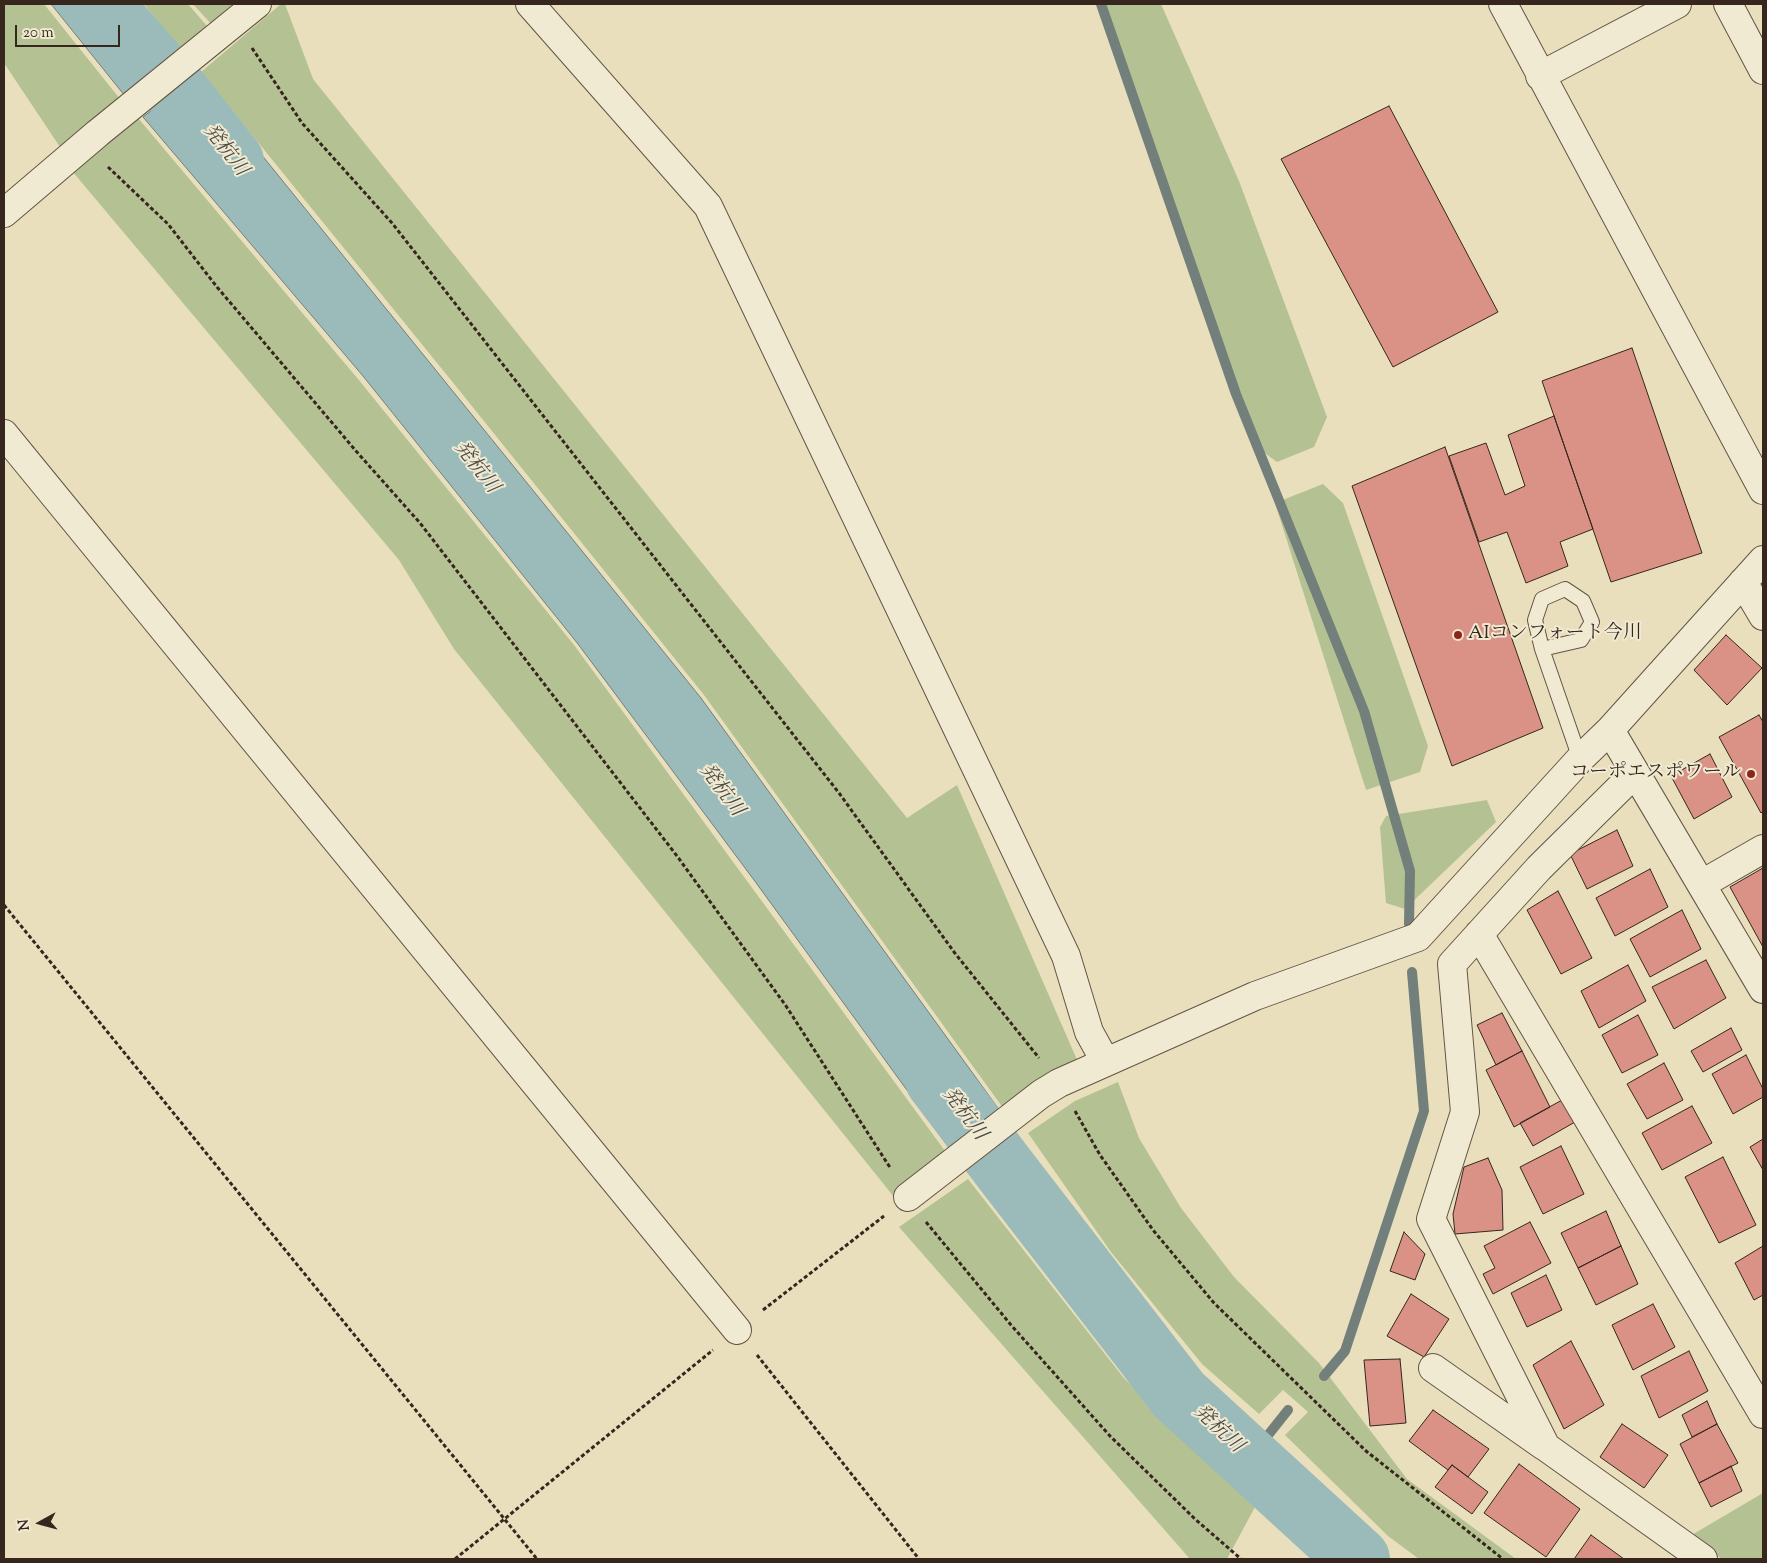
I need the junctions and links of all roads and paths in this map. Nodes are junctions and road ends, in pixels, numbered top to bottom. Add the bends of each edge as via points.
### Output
1 (257, 4) edge
2 (530, 4) edge
3 (1503, 4) edge
4 (1676, 4) edge
5 (1728, 4) edge
6 (225, 29) junction
7 (1763, 70) edge
8 (1540, 76) junction
9 (91, 139) junction
10 (4, 213) edge
11 (4, 434) edge
12 (1763, 490) edge
13 (1763, 560) edge
14 (1743, 582) junction
15 (1763, 616) edge
16 (1542, 650) junction
17 (1610, 730) junction
18 (1580, 759) junction
19 (1634, 774) junction
20 (1763, 849) edge
21 (1702, 884) junction
22 (4, 905) edge
23 (1479, 934) junction
24 (1763, 990) edge
25 (1105, 1061) junction
26 (1050, 1089) junction
27 (908, 1197) junction
28 (737, 1330) junction
29 (1433, 1368) dead end
30 (1763, 1414) edge
31 (1546, 1447) junction
32 (504, 1520) junction
33 (456, 1559) edge
34 (537, 1559) edge
35 (920, 1559) edge
36 (1241, 1559) edge
37 (1503, 1559) edge
38 (1703, 1559) edge

1 - 6 street
2 - 25 street via 708,206 1066,956 1088,1032
3 - 8 street
4 - 8 street
5 - 7 street
6 - 9 street
6 - 26 path via 302,123 392,223 839,793
8 - 12 street
9 - 10 street
9 - 27 path via 168,224 217,287 420,523 677,856 786,1006
11 - 28 street
13 - 14 street
14 - 15 street
14 - 17 street
16 - 16 lane via 1535,620 1542,599 1565,590 1583,601 1592,622 1581,640
16 - 18 lane
17 - 18 street
17 - 19 street
18 - 25 street via 1418,937 1255,996
19 - 21 street
19 - 23 street via 1539,868
20 - 21 street
21 - 24 street
22 - 32 path
23 - 30 street
23 - 31 street via 1452,964 1465,1112 1431,1219
25 - 26 street
26 - 27 street
26 - 37 path via 1153,1230 1214,1303 1366,1452
27 - 28 path
27 - 36 path via 1011,1326 1110,1436
28 - 32 path
28 - 35 path
29 - 31 street
31 - 38 street
32 - 33 path
32 - 34 path

